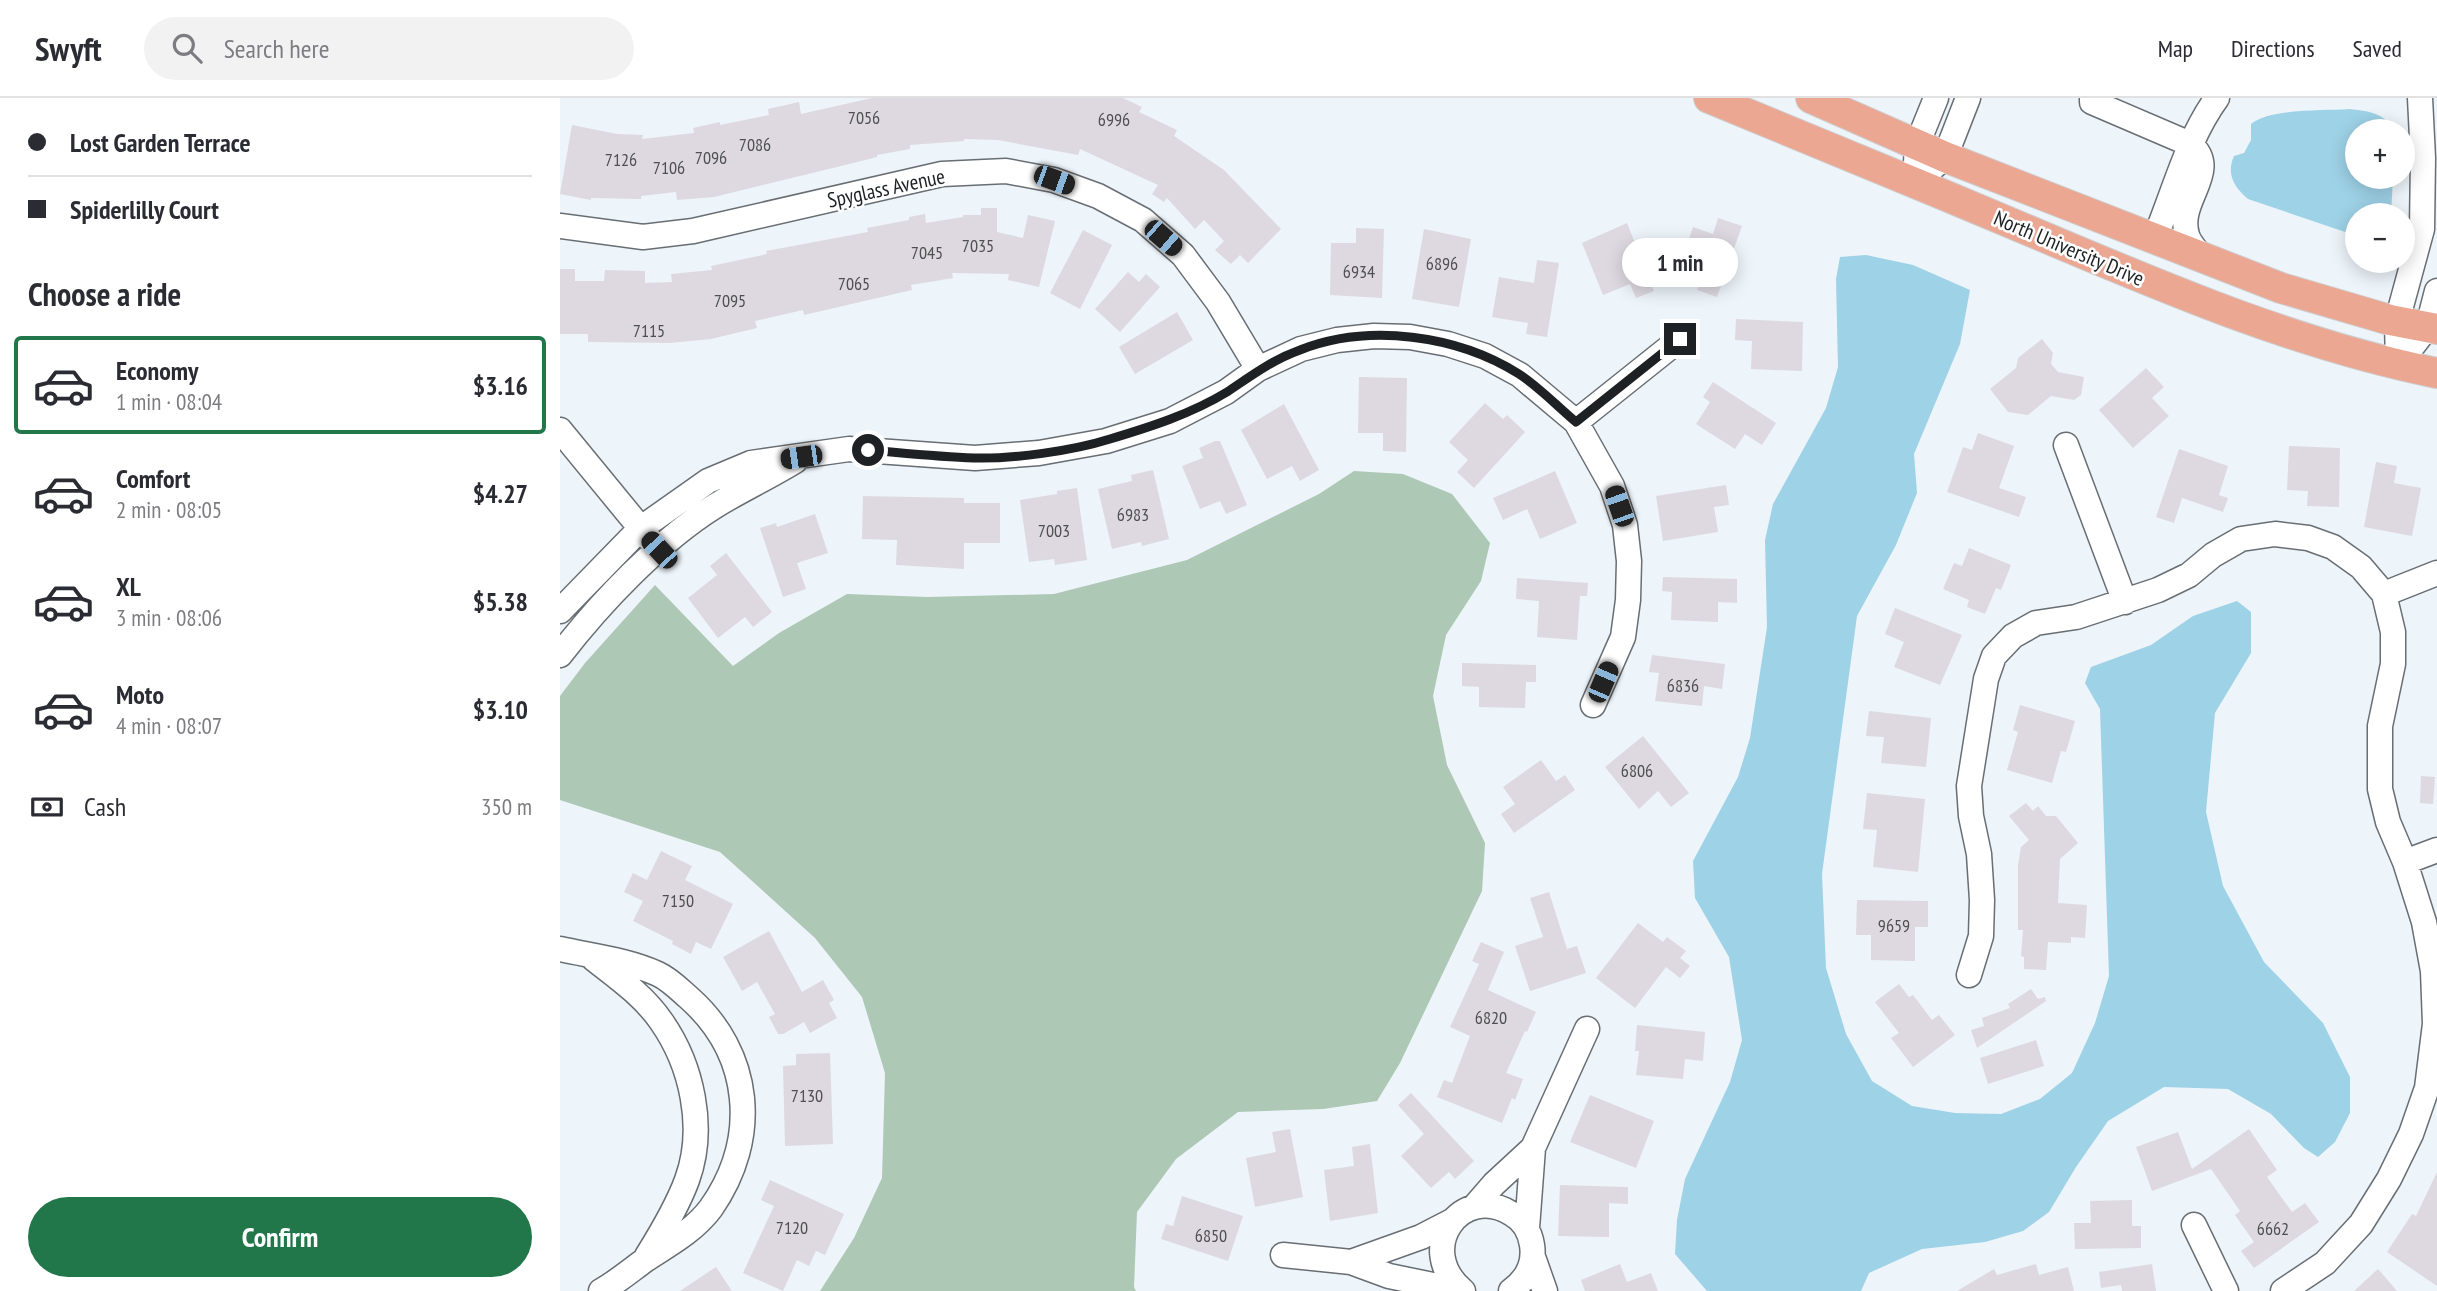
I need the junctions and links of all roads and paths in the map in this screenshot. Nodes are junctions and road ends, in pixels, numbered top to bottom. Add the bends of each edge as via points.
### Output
1 (1709, 98) edge
2 (1811, 98) edge
3 (1936, 98) edge
4 (1968, 98) edge
5 (2092, 98) edge
6 (2217, 98) edge
7 (2420, 98) edge
8 (2190, 144) junction
9 (1917, 145) junction
10 (1945, 157) junction
11 (1915, 183) junction
12 (560, 226) edge
13 (2154, 240) junction
14 (2202, 258) junction
15 (2437, 291) edge
16 (2396, 321) junction
17 (2432, 328) edge
18 (1680, 339) dead end
19 (2398, 365) junction
20 (1258, 369) junction
21 (2437, 373) edge
22 (1576, 422) junction
23 (560, 430) edge
24 (2066, 445) dead end
25 (801, 457) junction
26 (640, 529) junction
27 (659, 550) junction
28 (2437, 573) edge
29 (2384, 594) junction
30 (2125, 602) junction
31 (560, 611) edge
32 (560, 655) edge
33 (1593, 705) dead end
34 (2437, 850) edge
35 (2405, 862) junction
36 (560, 950) edge
37 (591, 956) junction
38 (1969, 975) dead end
39 (1587, 1029) dead end
40 (2434, 1058) edge
41 (2432, 1089) edge
42 (1533, 1148) junction
43 (1474, 1207) junction
44 (1452, 1221) junction
45 (2194, 1225) dead end
46 (1527, 1228) junction
47 (1283, 1255) dead end
48 (1533, 1257) junction
49 (644, 1261) junction
50 (1351, 1262) junction
51 (601, 1291) edge
52 (1462, 1291) edge
53 (1511, 1291) edge
54 (1545, 1291) edge
55 (2226, 1291) edge
56 (2283, 1291) edge

1 - 11 main road, North University Drive
2 - 9 main road, North University Drive
3 - 9 street
4 - 10 street
5 - 8 street via 2092,102
6 - 8 street
7 - 16 street via 2422,229
8 - 13 street
8 - 14 street via 2202,159 2202,173 2185,221 2187,236
9 - 10 main road, North University Drive
9 - 11 street
10 - 11 street
10 - 13 main road, North University Drive
11 - 19 main road, North University Drive via 2174,292 2265,326
12 - 20 street, Spyglass Avenue via 643,237 693,231 942,174 1006,171 1054,180 1143,220 1183,255
13 - 14 main road, North University Drive
14 - 16 main road, North University Drive via 2281,288
15 - 17 street
16 - 17 main road, North University Drive
16 - 19 street
17 - 19 street
18 - 22 street
19 - 21 main road, North University Drive
20 - 22 street via 1301,349 1337,340 1410,337 1485,356 1520,375
20 - 25 street via 1226,392 1170,421 1106,441 975,458 849,449
22 - 33 street via 1612,486 1625,525 1629,561 1623,636
23 - 26 street
24 - 30 street
25 - 26 street via 751,463 708,481
25 - 27 street via 715,506
26 - 27 street
26 - 31 street
27 - 32 street
28 - 29 street
29 - 30 street via 2361,567 2333,547 2275,534 2241,539 2189,575
29 - 35 street via 2393,632 2393,664 2380,726 2380,789
30 - 38 street via 2036,624 2013,636 1994,656 1986,678 1969,786 1982,900 1981,936
34 - 35 street
35 - 40 street via 2434,971
36 - 37 street
37 - 49 street via 660,1019 680,1054 692,1094 694,1138 688,1178
37 - 49 street via 660,975 704,1011 735,1061 741,1090 743,1116 727,1182 709,1210 680,1238
39 - 42 street
40 - 41 street
41 - 56 street via 2389,1179 2361,1224 2325,1263
42 - 43 street
42 - 46 street
43 - 44 street
43 - 46 street via 1504,1209
44 - 50 street
44 - 52 street via 1441,1245 1441,1259
45 - 55 street
46 - 48 street
47 - 50 street
48 - 53 street via 1522,1281
48 - 54 street
49 - 51 street
50 - 52 street via 1389,1276

